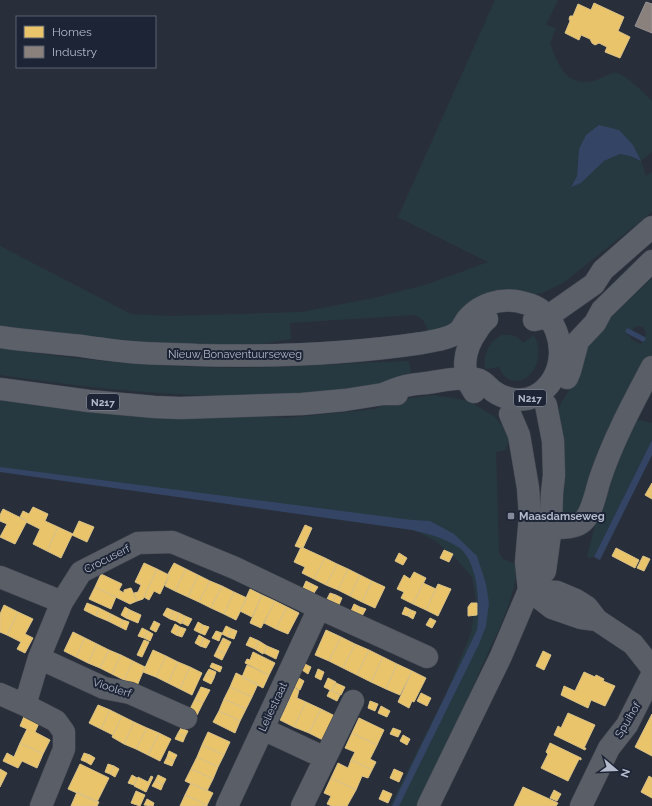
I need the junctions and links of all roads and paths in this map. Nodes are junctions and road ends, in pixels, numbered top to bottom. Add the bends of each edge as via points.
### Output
1 (652, 227) edge
2 (652, 261) edge
3 (542, 312) junction
4 (0, 337) edge
5 (566, 350) junction
6 (652, 367) edge
7 (469, 384) junction
8 (0, 389) edge
9 (539, 404) junction
10 (510, 414) junction
11 (530, 527) junction
12 (551, 527) junction
13 (0, 577) edge
14 (530, 590) junction
15 (62, 602) junction
16 (319, 608) junction
17 (427, 657) dead end
18 (39, 658) junction
19 (652, 668) edge
20 (652, 676) edge
21 (0, 694) edge
22 (353, 701) dead end
23 (25, 705) junction
24 (186, 718) dead end
25 (263, 729) junction
26 (325, 758) junction
27 (231, 805) edge
28 (41, 806) edge
29 (302, 806) edge
30 (428, 806) edge
31 (582, 806) edge

1 - 3 main road via 603,270 594,284
2 - 5 main road via 602,310 587,316 568,332
3 - 4 main road, Nieuw Bonaventuurseweg via 516,301 499,301 488,304 470,315 458,332 448,337 424,343 297,354 235,356 144,353
3 - 5 main road, N217 via 553,325
3 - 7 main road via 537,320 504,314 484,321 467,346 465,368
5 - 9 main road, N217 via 561,353 555,374 544,390
6 - 12 street via 604,466 588,516 573,527
7 - 8 main road, N217 via 464,388 302,404 180,408 89,401
7 - 9 main road, N217 via 481,381 502,396 512,399 529,398
7 - 10 main road, N217 via 477,397 496,410
9 - 10 main road, N217
9 - 12 street via 542,445 554,474
10 - 11 street via 520,435 528,488
11 - 12 street
11 - 14 street via 526,562
12 - 14 street via 545,571
13 - 15 street
14 - 19 street via 552,608 581,618 597,620 633,644
14 - 30 street
15 - 16 street, Crocuserf via 81,572 138,543 172,542 235,568
15 - 18 street, Crocuserf
16 - 17 street, Crocuserf
16 - 25 street, Leliestraat
18 - 23 street, Crocuserf
18 - 24 street, Vioolerf via 104,688 130,693
20 - 31 street, Spuihof via 627,725 610,748
21 - 23 street
22 - 26 street
23 - 28 street via 56,721 64,732 64,749
25 - 26 street
25 - 27 street, Leliestraat
26 - 29 street

